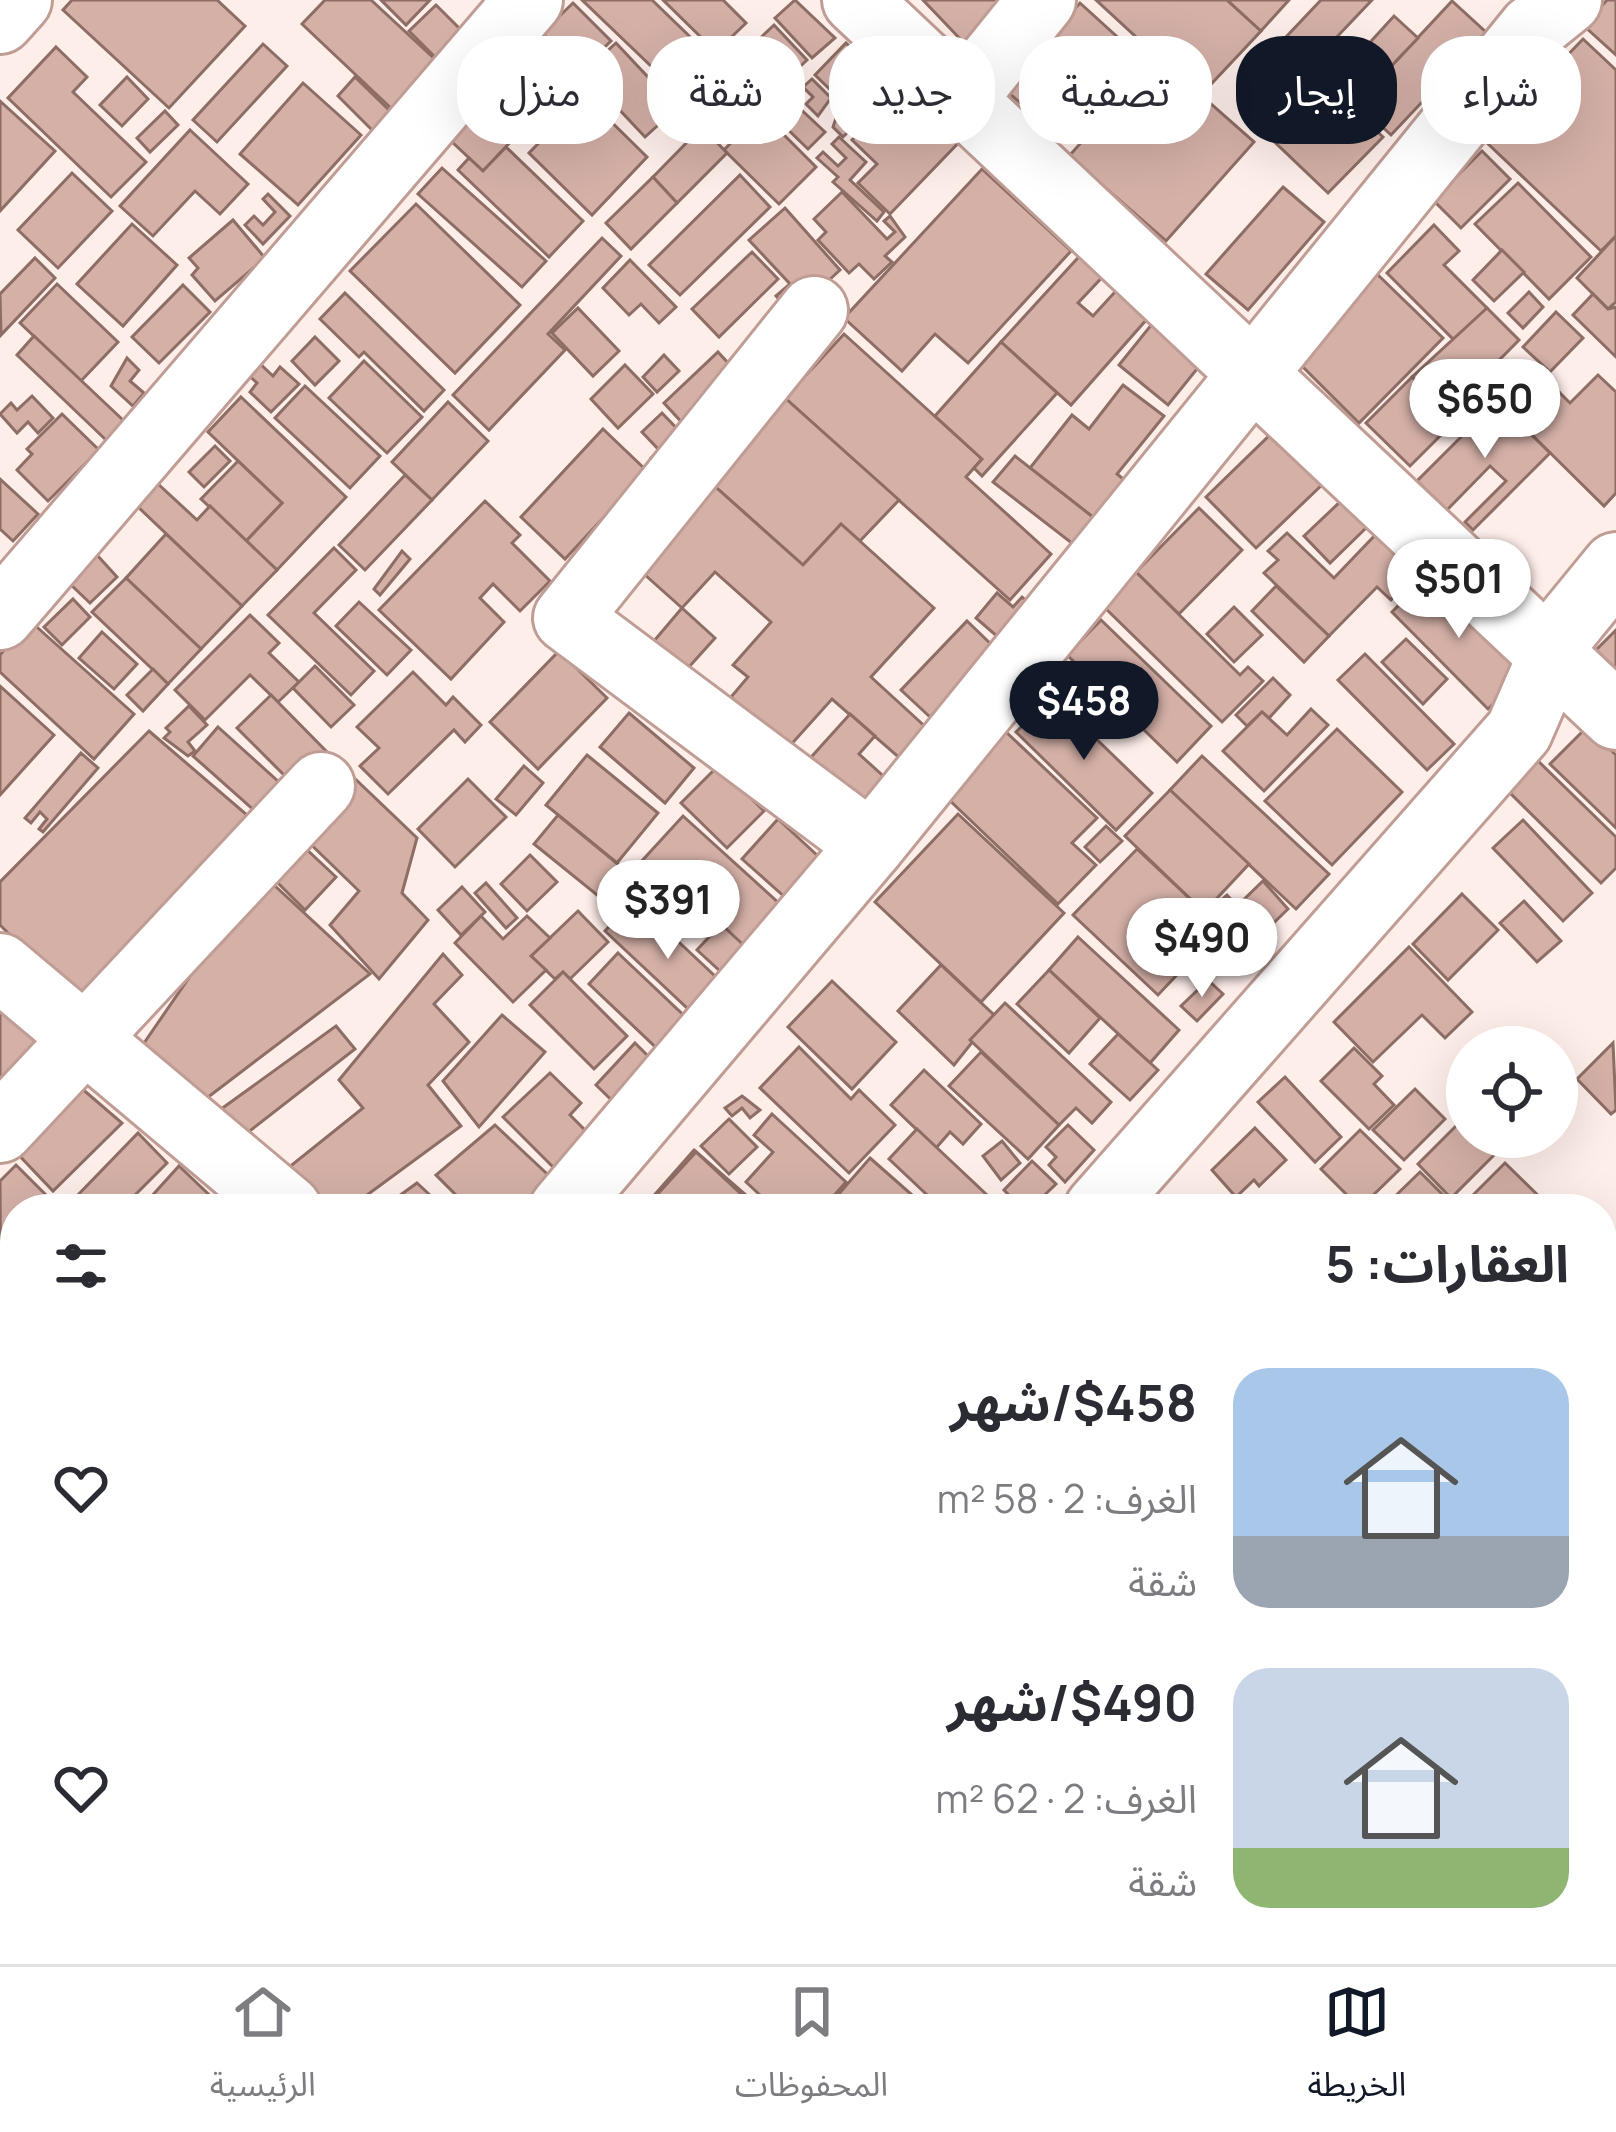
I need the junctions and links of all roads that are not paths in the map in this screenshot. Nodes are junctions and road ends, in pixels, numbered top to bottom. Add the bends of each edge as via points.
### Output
1 (18, 0) edge
2 (529, 0) edge
3 (856, 0) edge
4 (1042, 0) edge
5 (1568, 0) edge
6 (0, 20) edge
7 (895, 36) edge
8 (995, 58) edge
9 (995, 131) edge
10 (814, 310) dead end
11 (1250, 374) junction
12 (1616, 566) edge
13 (0, 616) edge
14 (1551, 656) junction
15 (1616, 716) edge
16 (321, 786) dead end
17 (871, 845) junction
18 (0, 967) edge
19 (83, 1036) junction
20 (0, 1129) edge
21 (270, 1194) edge
22 (576, 1194) edge
23 (1111, 1194) edge

1 - 6 street
2 - 13 street
3 - 7 street
4 - 8 street
5 - 11 street via 1532,29
9 - 11 street
10 - 17 street via 567,618
11 - 14 street
11 - 17 street
12 - 14 street
14 - 15 street
14 - 23 street via 1519,730
16 - 19 street
17 - 22 street
18 - 19 street
19 - 20 street
19 - 21 street

